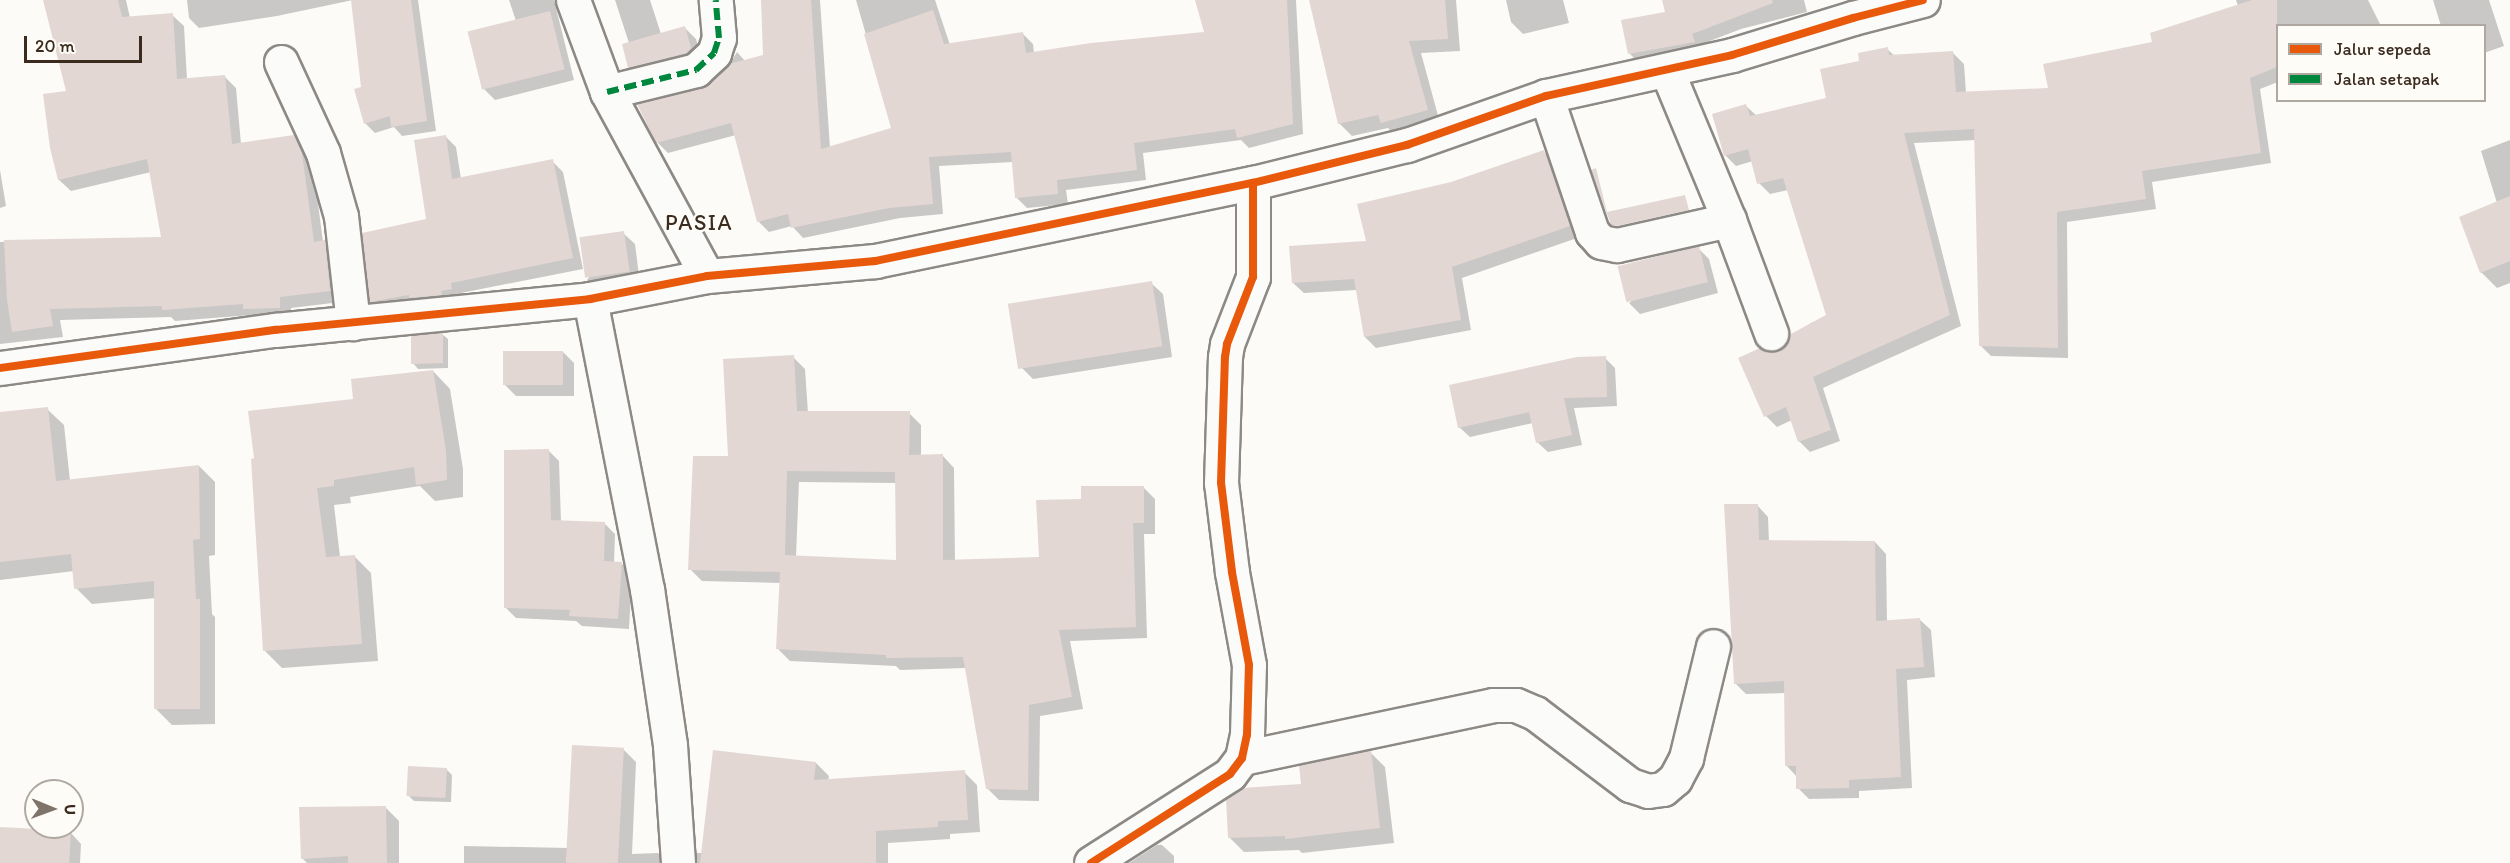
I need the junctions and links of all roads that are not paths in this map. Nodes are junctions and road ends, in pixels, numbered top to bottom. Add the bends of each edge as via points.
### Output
1 (573, 0) edge
2 (716, 0) edge
3 (1923, 0) edge
4 (280, 63) dead end
5 (1667, 71) junction
6 (607, 92) junction
7 (1546, 96) junction
8 (1253, 183) junction
9 (1729, 220) junction
10 (706, 276) junction
11 (590, 299) junction
12 (353, 323) junction
13 (1770, 333) dead end
14 (0, 368) edge
15 (1713, 646) dead end
16 (1242, 758) junction
17 (678, 863) edge
18 (1091, 863) edge

1 - 6 street
2 - 6 street via 718,38 714,53 696,70
3 - 5 street
4 - 12 street via 323,153 341,216
5 - 7 street
5 - 9 street
6 - 10 street
7 - 8 street via 1407,145
7 - 9 street via 1592,232 1601,242 1617,244
8 - 10 street via 875,261
8 - 16 street via 1253,277 1227,344 1221,483 1249,665 1247,735
9 - 13 street
10 - 11 street
11 - 12 street
11 - 17 street via 646,589 670,745
12 - 14 street via 274,330
15 - 16 street via 1686,758 1675,779 1663,789 1648,791 1630,784 1535,713 1516,705 1493,705
16 - 18 street via 1230,774

